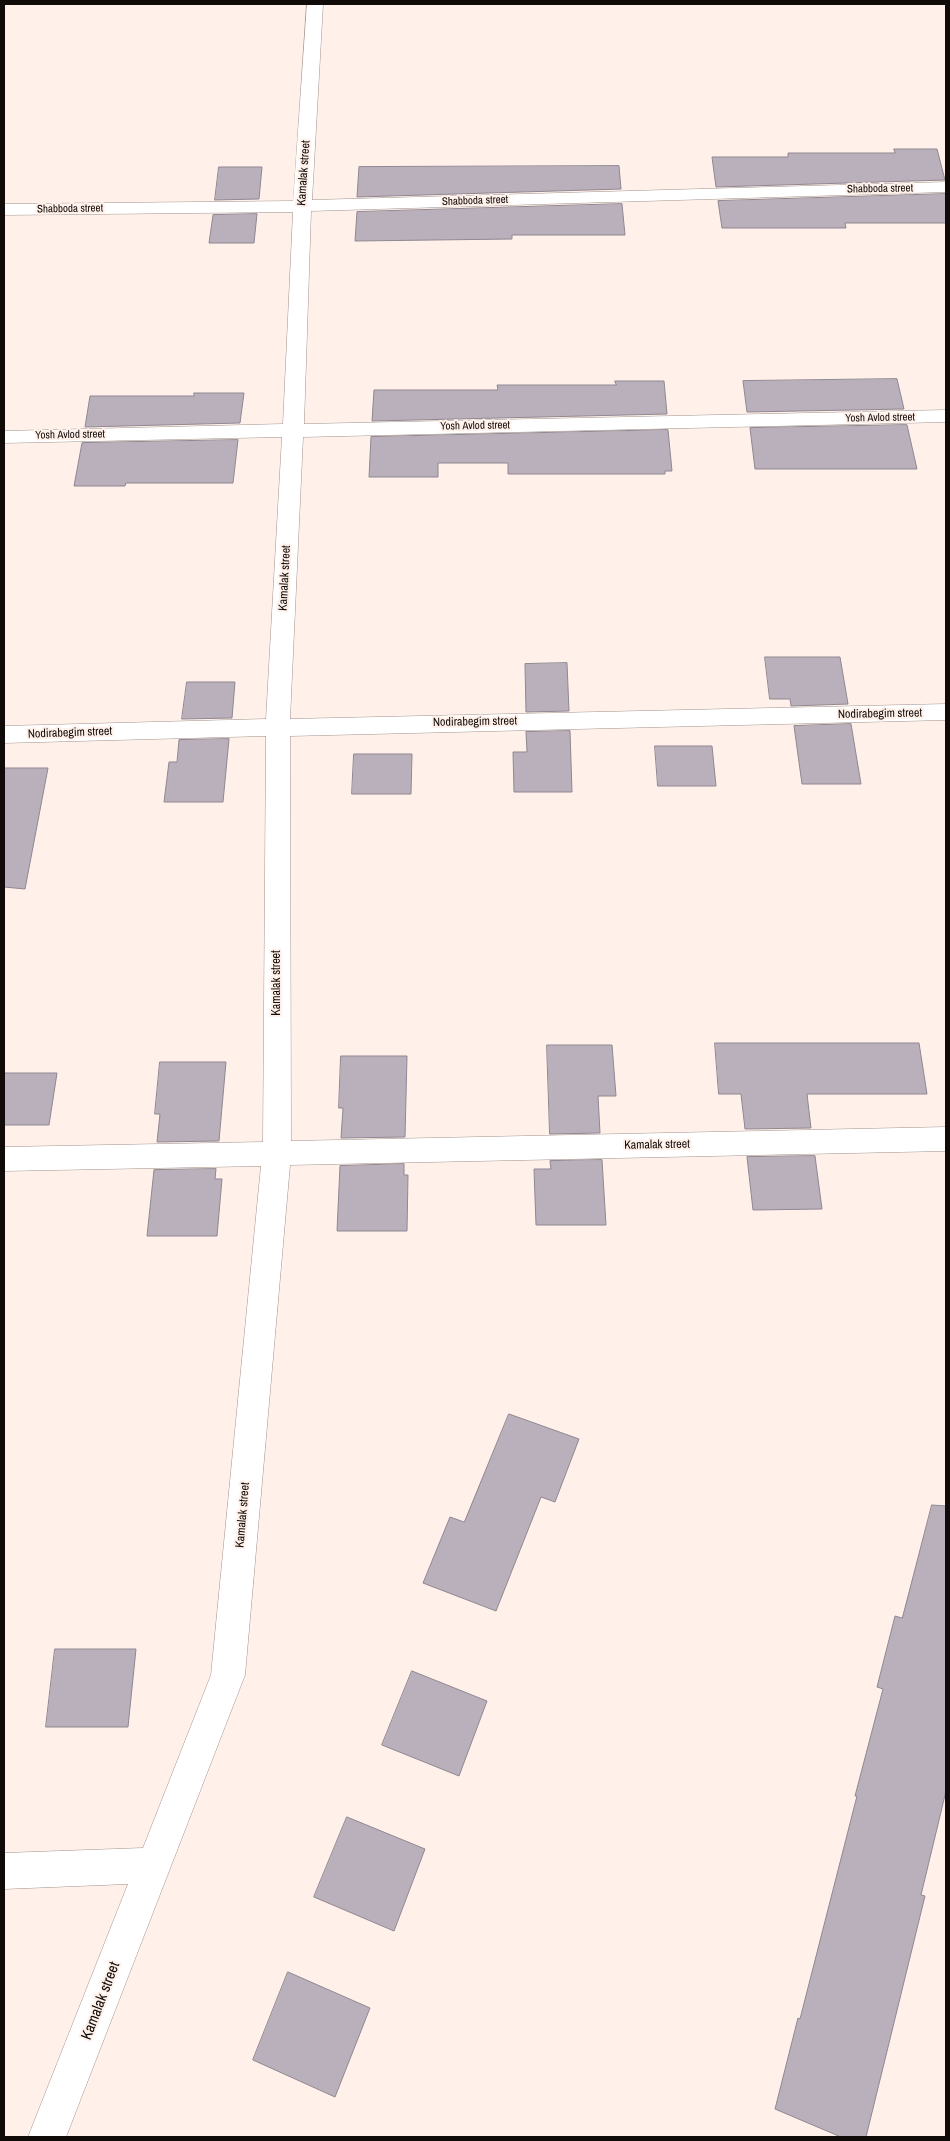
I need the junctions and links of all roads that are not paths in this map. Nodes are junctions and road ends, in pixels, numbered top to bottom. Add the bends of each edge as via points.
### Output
1 (315, 4) edge
2 (946, 188) edge
3 (302, 206) junction
4 (4, 209) edge
5 (946, 416) edge
6 (293, 430) junction
7 (4, 437) edge
8 (946, 712) edge
9 (278, 727) junction
10 (4, 734) edge
11 (946, 1139) edge
12 (277, 1152) junction
13 (4, 1159) edge
14 (154, 1865) junction
15 (4, 1871) edge
16 (47, 2137) edge

1 - 3 street, Kamalak street
2 - 3 street, Shabboda street
3 - 4 street, Shabboda street
3 - 6 street, Kamalak street
5 - 6 street, Yosh Avlod street
6 - 7 street, Yosh Avlod street
6 - 9 street, Kamalak street
8 - 9 street, Nodirabegim street
9 - 10 street, Nodirabegim street
9 - 12 street, Kamalak street
11 - 12 street, Kamalak street
12 - 13 street, Kamalak street
12 - 14 street, Kamalak street via 228,1674
14 - 15 street
14 - 16 street, Kamalak street

